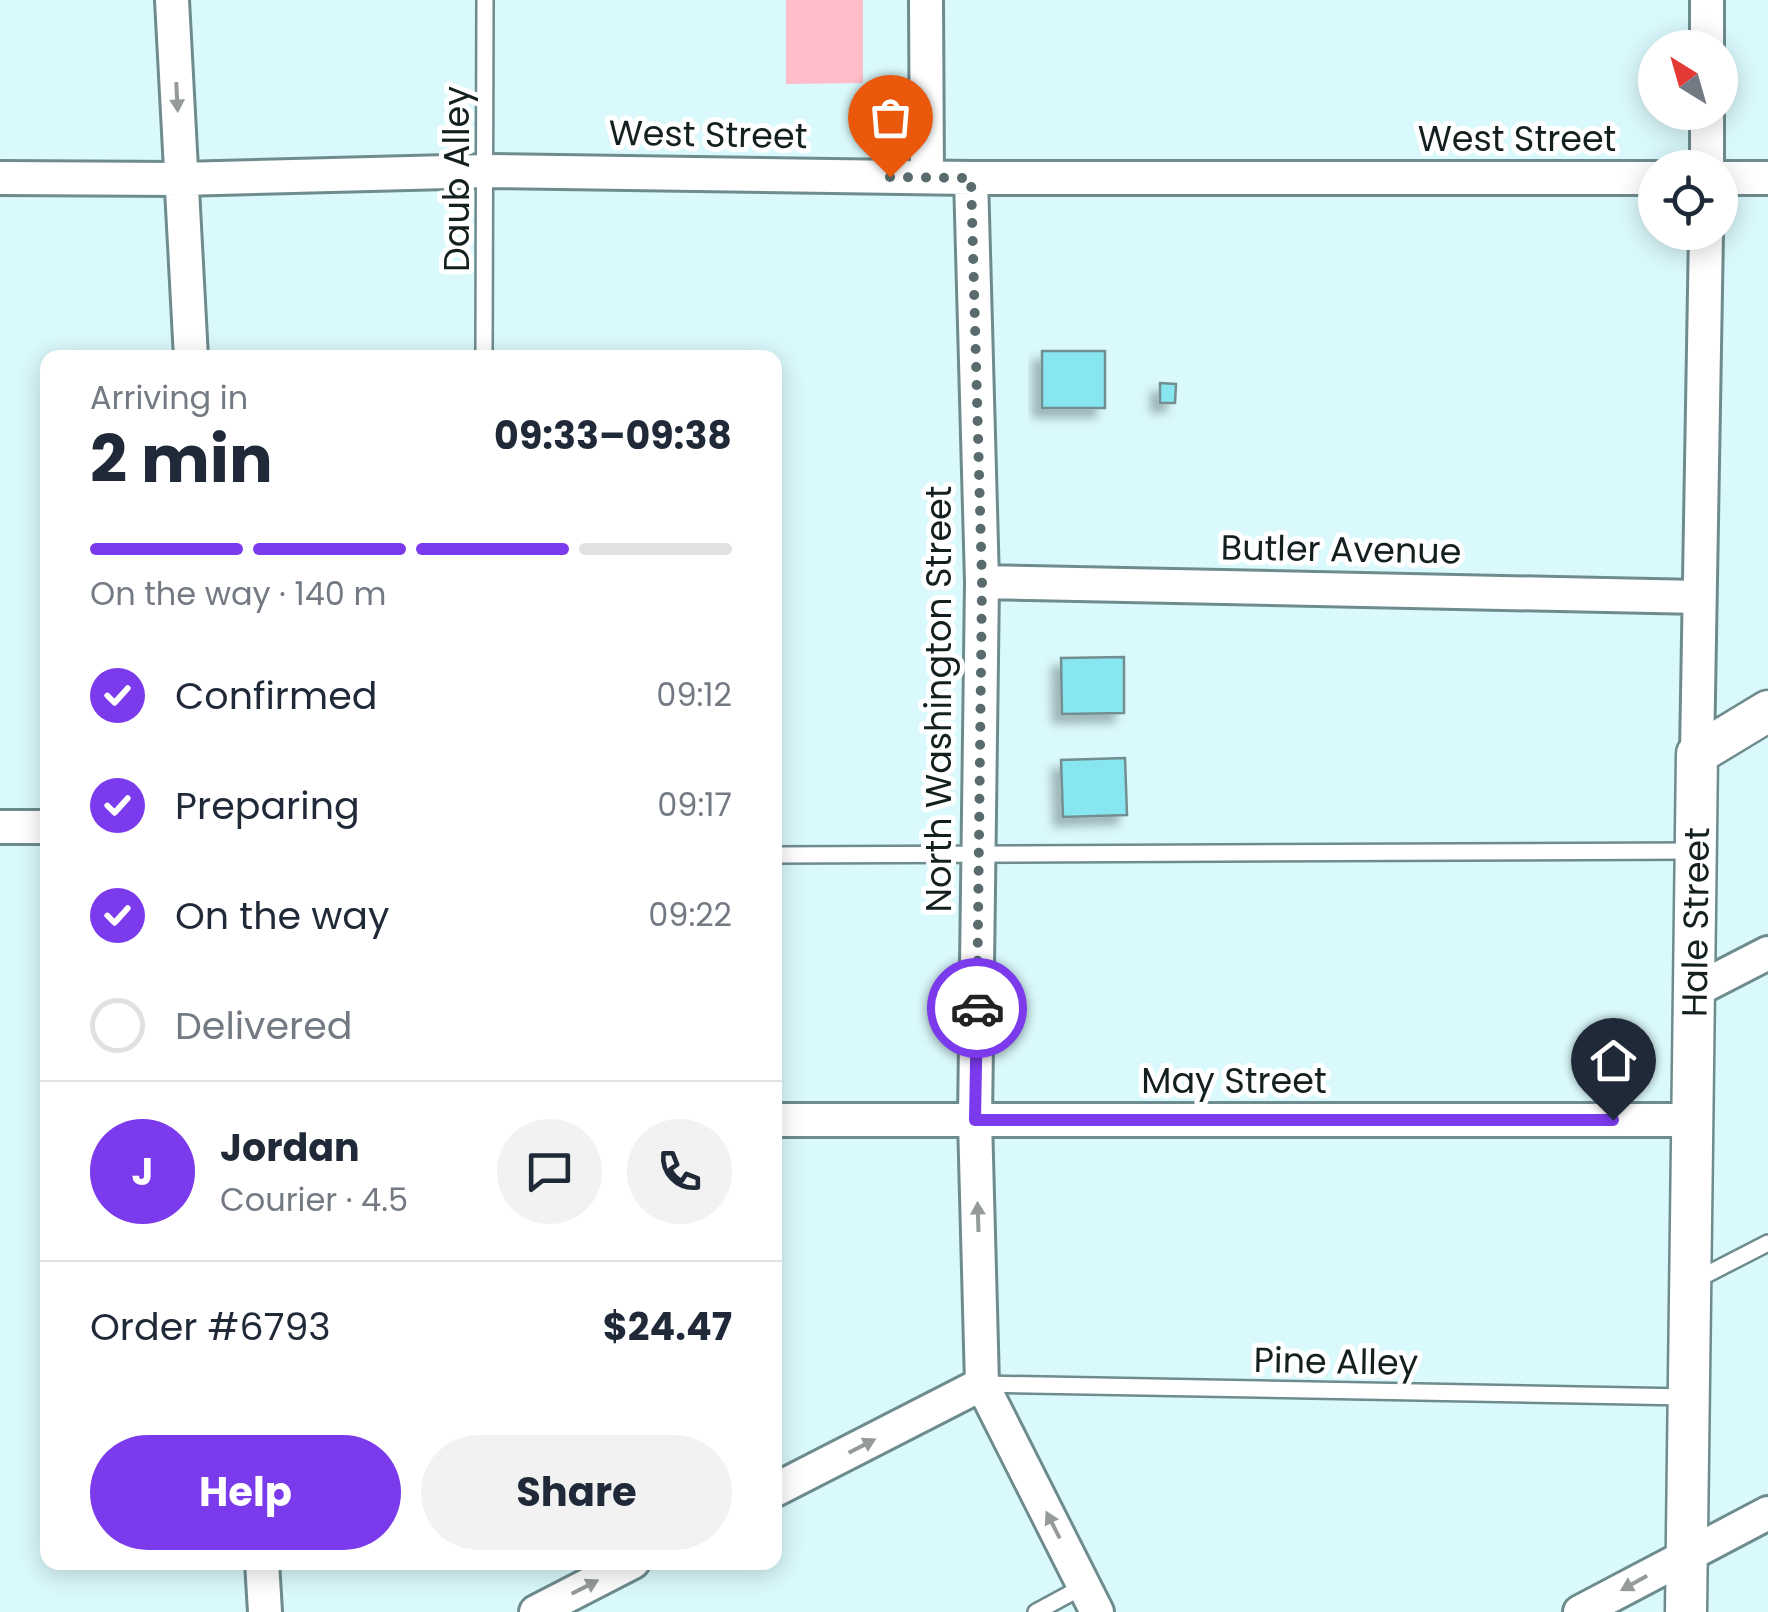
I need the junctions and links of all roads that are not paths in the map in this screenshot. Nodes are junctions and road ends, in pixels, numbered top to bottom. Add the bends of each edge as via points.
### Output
1 (172, 0) edge
2 (486, 0) edge
3 (926, 0) edge
4 (1707, 0) edge
5 (1707, 30) edge
6 (487, 171) junction
7 (0, 178) edge
8 (927, 178) junction
9 (971, 178) junction
10 (1638, 178) edge
11 (1738, 178) edge
12 (1768, 178) edge
13 (181, 179) junction
14 (1706, 250) edge
15 (191, 350) edge
16 (484, 350) edge
17 (982, 582) junction
18 (1699, 597) junction
19 (1768, 712) edge
20 (1697, 754) junction
21 (0, 827) edge
22 (40, 828) edge
23 (1697, 851) junction
24 (979, 854) junction
25 (782, 855) edge
26 (1768, 953) edge
27 (1696, 990) junction
28 (782, 1120) edge
29 (975, 1120) junction
30 (1693, 1120) junction
31 (1768, 1242) edge
32 (1690, 1282) junction
33 (982, 1384) junction
34 (1689, 1397) junction
35 (782, 1486) edge
36 (1768, 1514) edge
37 (1687, 1554) junction
38 (262, 1570) edge
39 (617, 1570) edge
40 (1091, 1599) edge
41 (265, 1612) edge
42 (536, 1612) edge
43 (1036, 1612) edge
44 (1580, 1612) edge
45 (1686, 1612) edge

1 -> 13 street
2 - 6 lane, Daub Alley
3 - 8 street
4 - 5 street
6 - 8 street, West Street
6 - 13 street, West Street
6 - 16 lane, Daub Alley
7 - 13 street, West Street
8 - 9 street, West Street
9 - 10 street, West Street
9 - 17 street, North Washington Street
11 - 12 street
13 - 15 street
14 - 18 street, Hale Street
17 - 18 street, Butler Avenue
17 - 24 street, North Washington Street
18 - 20 street, Hale Street
19 - 20 street
20 - 23 street, Hale Street
21 - 22 street
23 - 24 lane
23 - 27 street, Hale Street
24 - 25 lane
24 - 29 street, North Washington Street
26 - 27 street
27 - 30 street, Hale Street
28 - 29 street, May Street
29 - 30 street, May Street
33 -> 29 street, North Washington Street
30 - 32 street, Hale Street
31 - 32 lane
32 - 34 street, Hale Street
33 - 34 lane, Pine Alley
35 -> 33 street
40 -> 33 street, North Washington Street
34 - 37 street, Hale Street
36 - 37 street
37 -> 44 street
37 - 45 street, Hale Street
38 - 41 street
42 -> 39 street
40 - 43 lane

